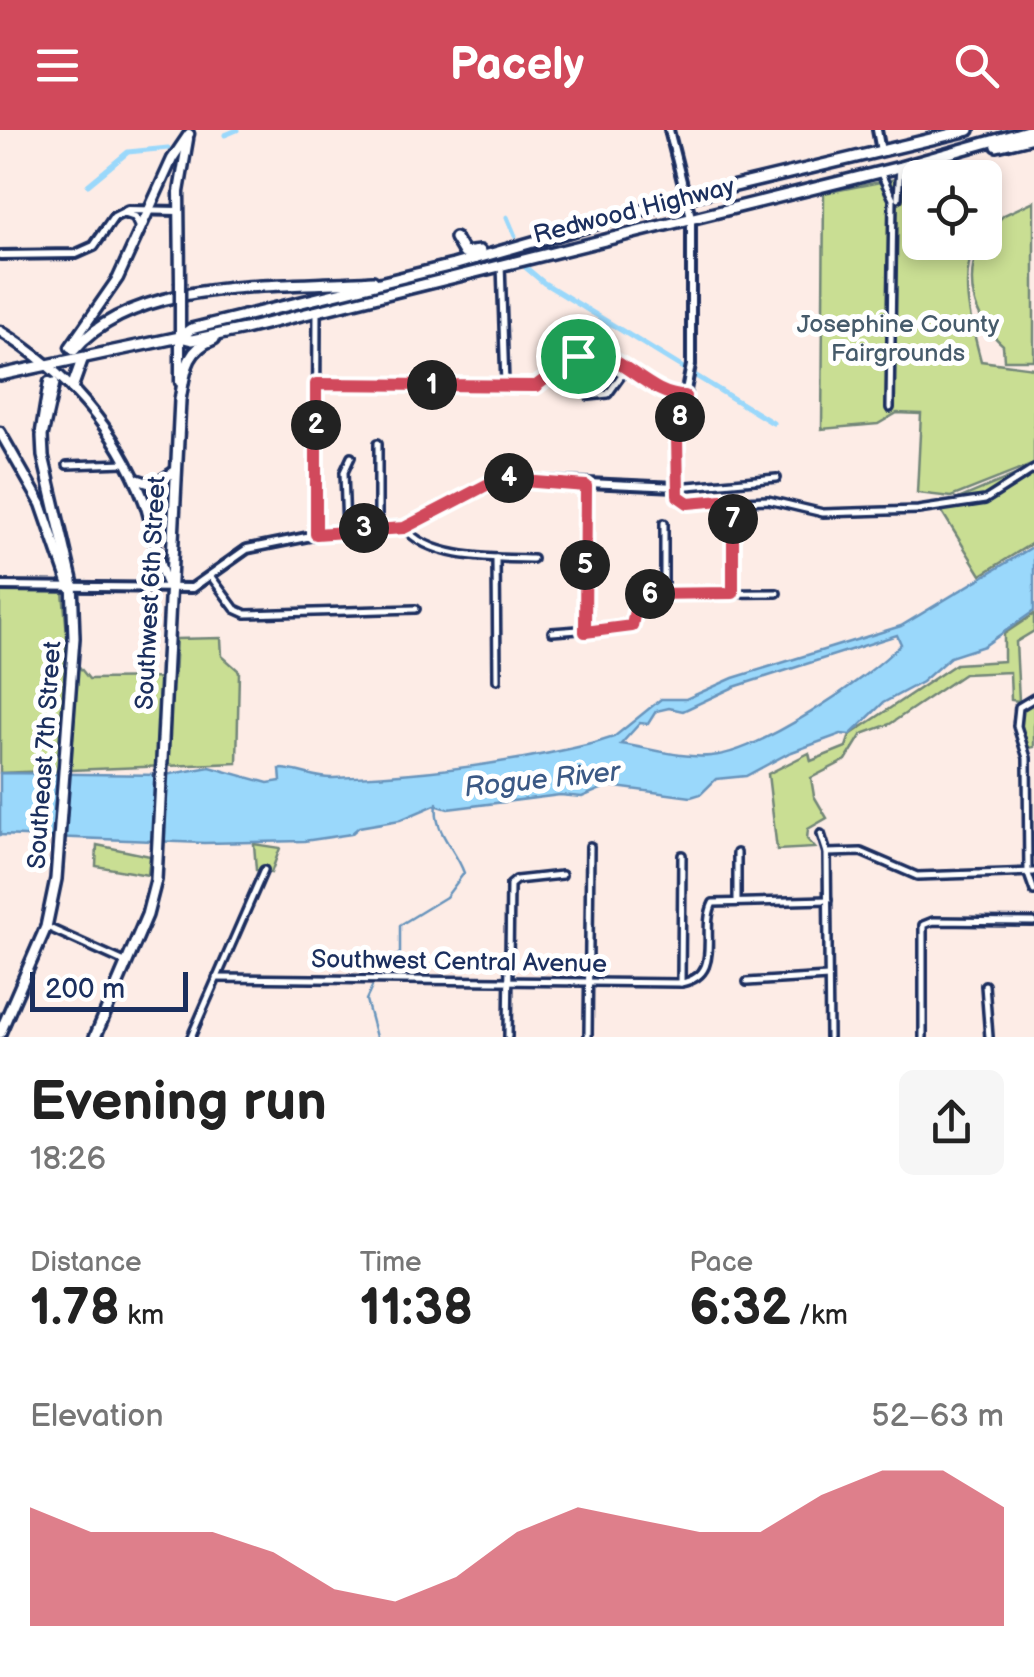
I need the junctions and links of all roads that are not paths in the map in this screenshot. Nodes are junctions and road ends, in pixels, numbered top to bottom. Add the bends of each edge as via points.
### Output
1 (669, 130) edge
2 (876, 130) edge
3 (970, 130) edge
4 (1031, 130) edge
5 (190, 132) edge
6 (1034, 137) edge
7 (882, 152) junction
8 (940, 156) junction
9 (900, 167) junction
10 (880, 172) junction
11 (689, 197) junction
12 (896, 199) junction
13 (152, 208) junction
14 (180, 211) junction
15 (122, 212) junction
16 (691, 217) junction
17 (140, 234) junction
18 (556, 234) junction
19 (456, 238) dead end
20 (0, 255) edge
21 (501, 264) junction
22 (406, 277) junction
23 (317, 311) junction
24 (245, 328) junction
25 (0, 331) edge
26 (180, 337) junction
27 (72, 348) joint
28 (82, 360) junction
29 (50, 368) junction
30 (626, 369) junction
31 (0, 376) edge
32 (52, 383) tunnel mouth
33 (316, 384) junction
34 (505, 385) junction
35 (72, 388) junction
36 (589, 396) dead end
37 (685, 396) junction
38 (180, 400) junction
39 (890, 408) dead end
40 (0, 432) edge
41 (378, 443) dead end
42 (350, 457) dead end
43 (126, 463) junction
44 (67, 465) dead end
45 (178, 467) junction
46 (1034, 469) edge
47 (134, 478) junction
48 (777, 478) dead end
49 (586, 486) junction
50 (677, 488) junction
51 (733, 499) junction
52 (664, 523) dead end
53 (346, 528) junction
54 (378, 528) junction
55 (404, 528) junction
56 (316, 534) junction
57 (496, 558) junction
58 (533, 559) dead end
59 (212, 578) junction
60 (0, 586) edge
61 (70, 588) junction
62 (172, 590) junction
63 (733, 593) junction
64 (777, 593) dead end
65 (664, 594) junction
66 (416, 609) dead end
67 (552, 632) dead end
68 (585, 632) junction
69 (497, 680) dead end
70 (1034, 698) edge
71 (1034, 752) edge
72 (1026, 758) junction
73 (821, 834) dead end
74 (590, 846) dead end
75 (737, 853) dead end
76 (828, 853) junction
77 (682, 855) dead end
78 (264, 870) dead end
79 (1031, 873) edge
80 (562, 876) dead end
81 (1034, 891) edge
82 (737, 900) junction
83 (828, 900) junction
84 (1034, 922) edge
85 (46, 927) junction
86 (127, 962) junction
87 (828, 977) junction
88 (216, 978) junction
89 (746, 982) dead end
90 (681, 983) junction
91 (509, 984) junction
92 (588, 984) junction
93 (985, 984) dead end
94 (12, 1006) junction
95 (0, 1019) edge
96 (0, 1033) edge
97 (95, 1037) edge
98 (191, 1037) edge
99 (508, 1037) edge
100 (588, 1037) edge
101 (829, 1037) edge
102 (923, 1037) edge
103 (989, 1037) edge

1 - 11 street
2 - 7 street
3 - 7 highway, Redwood Highway
4 - 8 highway, Redwood Highway
5 - 13 main road
5 - 14 main road, Southwest 6th Street
6 - 8 highway
7 - 11 highway, Redwood Highway
8 - 9 highway, Redwood Highway
9 - 10 highway, Redwood Highway
9 - 12 street
10 - 12 street
10 - 16 highway, Redwood Highway
11 - 16 street
11 - 18 highway, Redwood Highway
12 - 39 street
13 - 14 street
13 - 15 street
13 - 17 main road
14 - 26 main road, Southwest 6th Street, bridge
15 - 17 street via 138,220
15 - 20 street via 85,251
16 - 21 highway, Redwood Highway
16 - 37 street
17 - 27 main road
18 - 19 highway via 472,253 464,253
18 - 22 highway, Redwood Highway
21 - 23 highway, Redwood Highway
21 - 34 street
22 - 26 highway
22 - 27 highway via 154,299 107,320
23 - 24 highway, Redwood Highway
23 - 33 street
24 - 26 highway
24 - 38 highway via 196,349 187,360
25 - 29 main road
26 - 28 highway
26 - 38 main road, Southwest 6th Street
28 - 29 highway
28 - 35 highway
29 - 31 highway
29 - 35 main road
30 - 34 street via 603,354 586,354 542,384
30 - 36 street via 608,394
30 - 37 street via 666,393
32 - 61 highway, Southeast 7th Street via 42,436
33 - 34 street
33 - 56 street
35 - 43 main road
37 - 50 street
38 - 45 highway, Southwest 6th Street
40 - 61 main road via 41,504
41 - 54 street
42 - 53 street via 344,472
43 - 44 street
43 - 47 main road
45 - 47 main road via 154,486
45 - 62 highway, Southwest 6th Street
46 - 51 street via 985,500 918,510 823,513
47 - 62 main road
48 - 50 street
49 - 50 street
49 - 55 street via 494,480
49 - 68 street
50 - 51 street via 688,503
51 - 63 street
52 - 65 street
53 - 54 street
53 - 56 street
54 - 55 street
55 - 57 street via 422,542
56 - 59 street via 247,549
57 - 58 street
57 - 69 street
59 - 62 street
59 - 66 street via 246,614
60 - 61 street
61 - 62 street
61 - 85 highway, Southeast 7th Street via 74,638
62 - 86 highway, Southwest 6th Street via 158,852 147,915
63 - 64 street
63 - 65 street
65 - 68 street via 638,597 632,626
67 - 68 street
70 - 72 street via 1018,714
71 - 72 street
72 - 79 street
73 - 76 street
74 - 92 street
75 - 82 street
76 - 79 street via 861,852 910,875
76 - 83 street
77 - 90 street
78 - 88 street
79 - 81 street
80 - 91 street via 512,882
82 - 83 street
82 - 90 street, Southwest Central Avenue via 713,903 709,958 699,976
83 - 87 street
84 - 102 street via 923,925
85 - 86 street
85 - 94 highway, Southeast 7th Street
86 - 97 highway, Southwest 6th Street
87 - 89 street
87 - 101 street
88 - 91 street, Southwest Central Avenue
88 - 98 street
90 - 92 street, Southwest Central Avenue
91 - 92 street, Southwest Central Avenue
91 - 99 street
92 - 100 street
93 - 103 street
94 - 95 highway
94 - 96 highway, Southeast 7th Street

